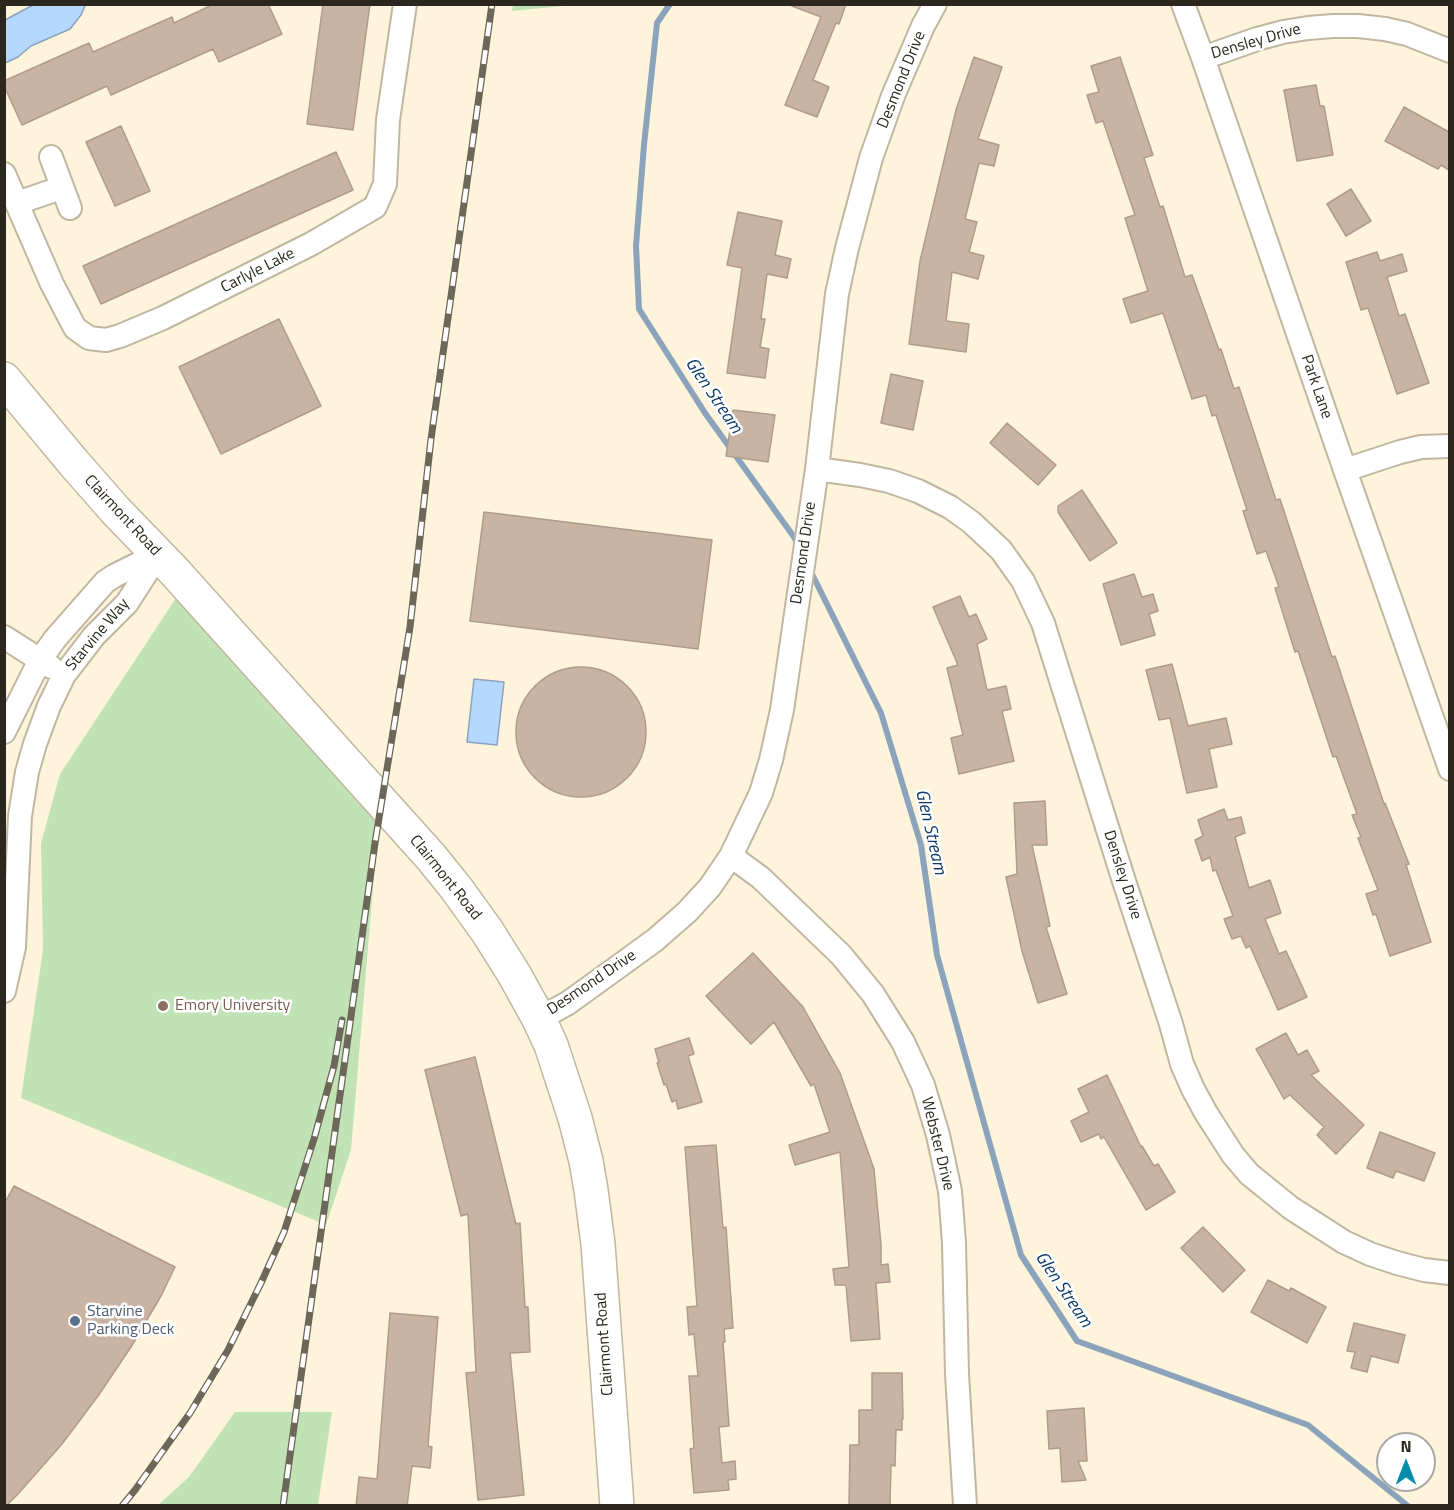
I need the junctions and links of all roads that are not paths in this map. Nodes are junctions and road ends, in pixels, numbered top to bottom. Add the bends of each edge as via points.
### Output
1 (405, 4) edge
2 (935, 4) edge
3 (1183, 4) edge
4 (1449, 51) edge
5 (1203, 58) junction
6 (51, 157) dead end
7 (4, 174) edge
8 (61, 188) junction
9 (17, 203) junction
10 (70, 208) dead end
11 (4, 379) edge
12 (1449, 446) edge
13 (817, 469) junction
14 (1345, 470) junction
15 (158, 555) junction
16 (4, 637) edge
17 (40, 660) junction
18 (64, 675) junction
19 (4, 732) edge
20 (1449, 769) edge
21 (731, 856) junction
22 (4, 992) edge
23 (539, 1019) junction
24 (1449, 1273) edge
25 (616, 1506) edge
26 (965, 1506) edge

1 - 9 street, Carlyle Lake via 388,120 385,184 375,207 310,244 163,318 106,340 89,338 75,328
2 - 13 street, Desmond Drive via 893,96 871,158 850,238 837,294
3 - 5 street, Park Lane
4 - 5 street, Densley Drive via 1384,29 1333,26 1283,32
5 - 14 street, Park Lane
6 - 8 street
7 - 9 street, Carlyle Lake
8 - 9 street
8 - 10 street
11 - 15 main road, Clairmont Road
12 - 14 street via 1421,447
13 - 21 street, Desmond Drive via 780,720 761,793
13 - 24 street, Densley Drive via 890,481 950,507 1001,550 1023,581 1043,623 1182,1064 1206,1113 1233,1155 1249,1174 1290,1208 1344,1242 1397,1263
14 - 20 street, Park Lane
15 - 17 street, Starvine Way via 105,582
15 - 18 street, Starvine Way via 127,603 94,636
15 - 23 main road, Clairmont Road via 444,873 487,931
16 - 17 street
17 - 18 street
17 - 19 street, Starvine Way
18 - 22 street, Starvine Way via 34,744 27,772 14,947
21 - 23 street, Desmond Drive via 710,887 655,940 568,1003
21 - 26 street, Webster Drive via 761,878 842,955 903,1042 923,1085 950,1191
23 - 25 main road, Clairmont Road via 560,1072 586,1161 598,1244

